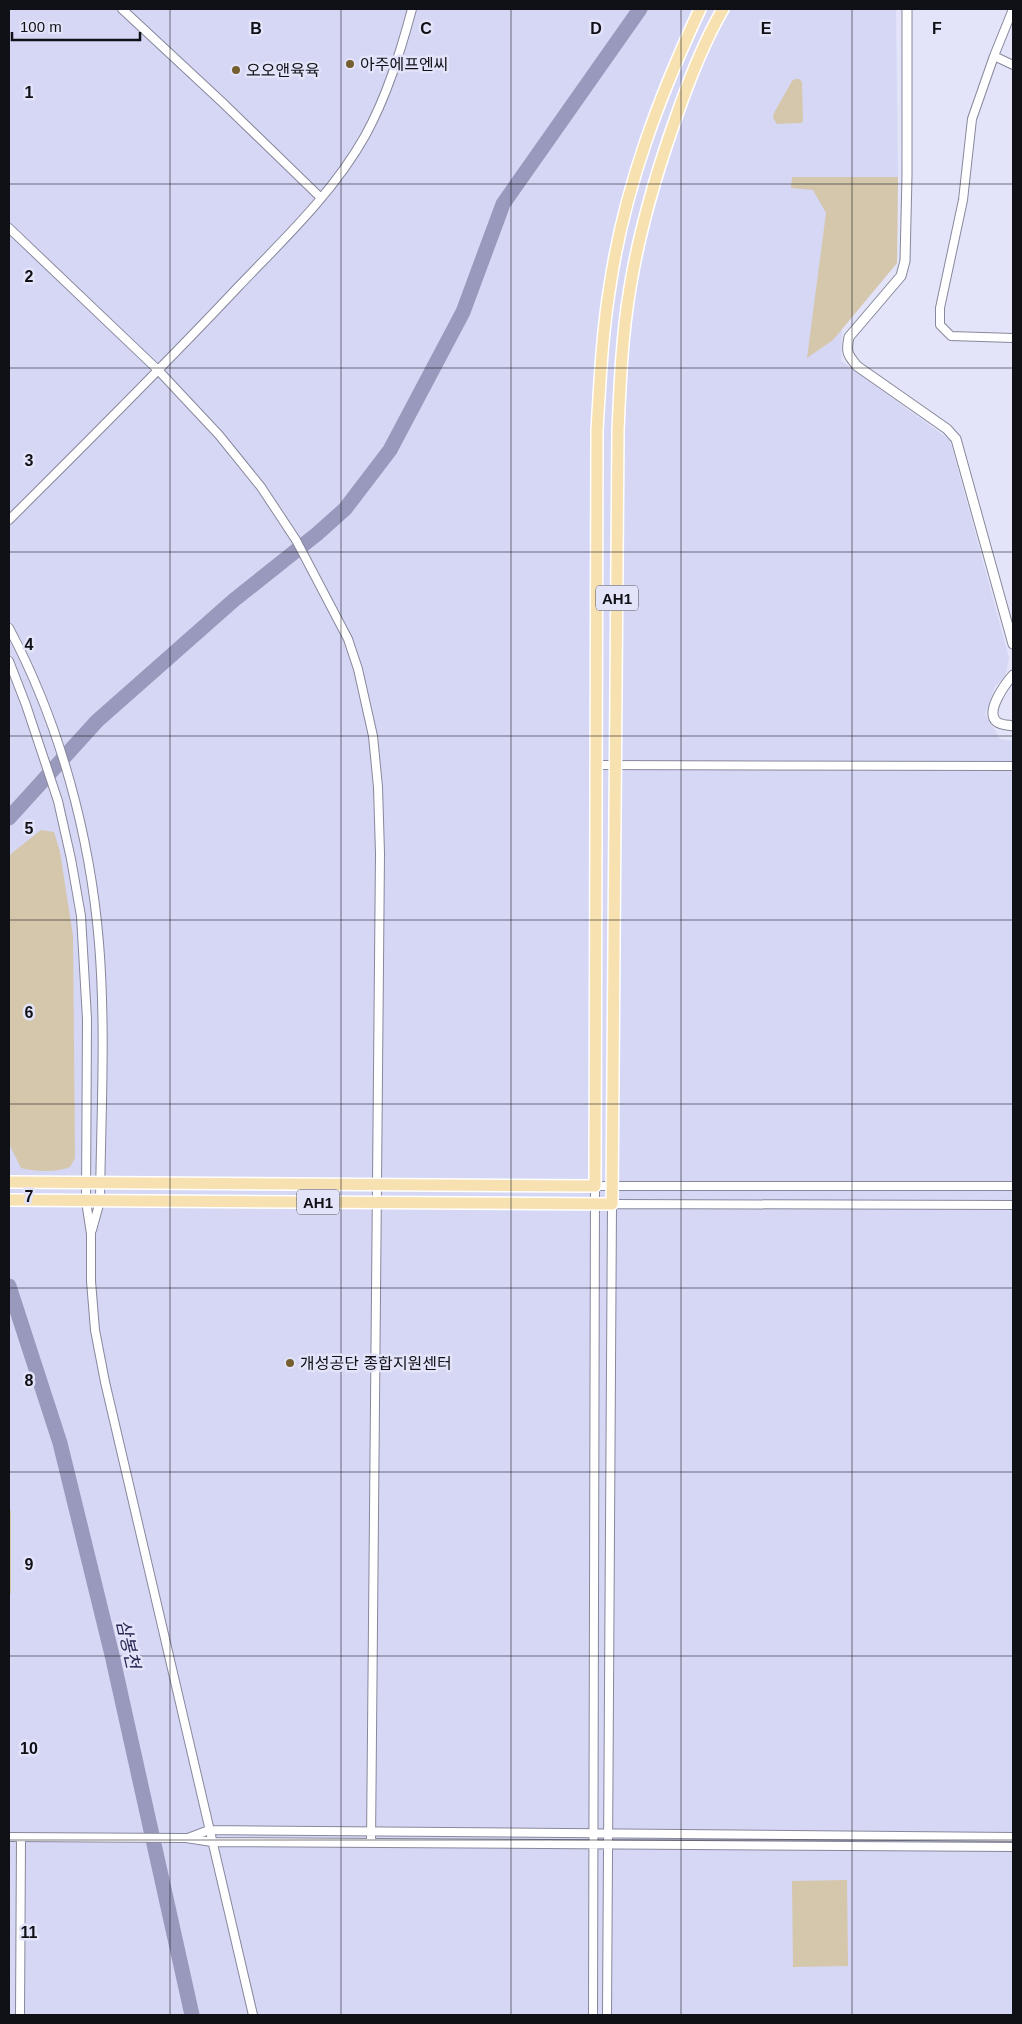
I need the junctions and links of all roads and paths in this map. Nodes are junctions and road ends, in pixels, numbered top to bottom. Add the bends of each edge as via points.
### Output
1 (122, 9) edge
2 (412, 9) edge
3 (700, 9) edge
4 (723, 9) edge
5 (907, 9) edge
6 (1013, 9) edge
7 (994, 56) junction
8 (1013, 65) edge
9 (321, 198) junction
10 (9, 228) edge
11 (1013, 338) edge
12 (159, 371) junction
13 (9, 520) edge
14 (9, 628) edge
15 (1013, 644) edge
16 (9, 661) edge
17 (1013, 675) edge
18 (1013, 726) edge
19 (597, 764) junction
20 (615, 765) junction
21 (1013, 766) edge
22 (13, 1182) edge
23 (86, 1182) junction
24 (101, 1182) junction
25 (377, 1184) junction
26 (612, 1185) junction
27 (595, 1186) junction
28 (1013, 1186) edge
29 (9, 1200) edge
30 (86, 1200) junction
31 (100, 1201) junction
32 (377, 1202) junction
33 (595, 1204) junction
34 (612, 1204) junction
35 (1013, 1205) edge
36 (91, 1234) junction
37 (209, 1830) junction
38 (371, 1832) junction
39 (594, 1834) junction
40 (608, 1834) junction
41 (1013, 1837) edge
42 (9, 1838) edge
43 (21, 1838) junction
44 (186, 1838) junction
45 (212, 1842) junction
46 (371, 1843) junction
47 (594, 1844) junction
48 (608, 1844) junction
49 (1013, 1847) edge
50 (20, 2015) edge
51 (253, 2015) edge
52 (593, 2015) edge
53 (607, 2015) edge

1 - 9 street
2 - 9 street via 398,60 377,113 352,156
3 - 19 main road, AH1 via 671,72 642,150 623,219 610,286 601,356 598,430
4 - 20 main road, AH1 via 690,80 662,156 643,224 630,289 618,431
5 - 15 street via 905,261 901,276 849,337 848,355 856,366 947,429 956,439
6 - 7 street
7 - 8 street
7 - 11 street via 972,119 964,200 940,308 940,325 951,336
9 - 12 street
10 - 12 street
12 - 13 street
12 - 25 street via 240,460 280,514 348,639 367,708 375,753 380,853
14 - 24 street via 26,660 57,744 80,822 92,887 100,945
16 - 23 street via 58,800 78,891 84,950
17 - 18 street via 1001,691 993,711 997,722
19 - 20 street
19 - 27 main road, AH1
20 - 21 street
20 - 26 main road, AH1
22 - 23 main road, AH1
23 - 24 main road, AH1
23 - 30 street
24 - 25 main road, AH1
24 - 31 street
25 - 27 main road, AH1
25 - 32 street
26 - 27 street
26 - 28 street
26 - 34 main road, AH1
27 - 33 street
29 - 30 main road, AH1
30 - 31 main road, AH1
30 - 36 street
31 - 32 main road, AH1
31 - 36 street
32 - 33 main road, AH1
32 - 38 street
33 - 34 main road, AH1
33 - 39 street
34 - 35 street
34 - 40 street
36 - 37 street via 90,1281 105,1382
37 - 38 street
37 - 44 street
37 - 45 street
38 - 39 street
38 - 46 street
39 - 40 street
39 - 47 street
40 - 41 street
40 - 48 street
42 - 43 street
43 - 44 street
43 - 50 street
44 - 45 street
45 - 46 street
45 - 51 street
46 - 47 street
47 - 48 street
47 - 52 street
48 - 49 street
48 - 53 street

